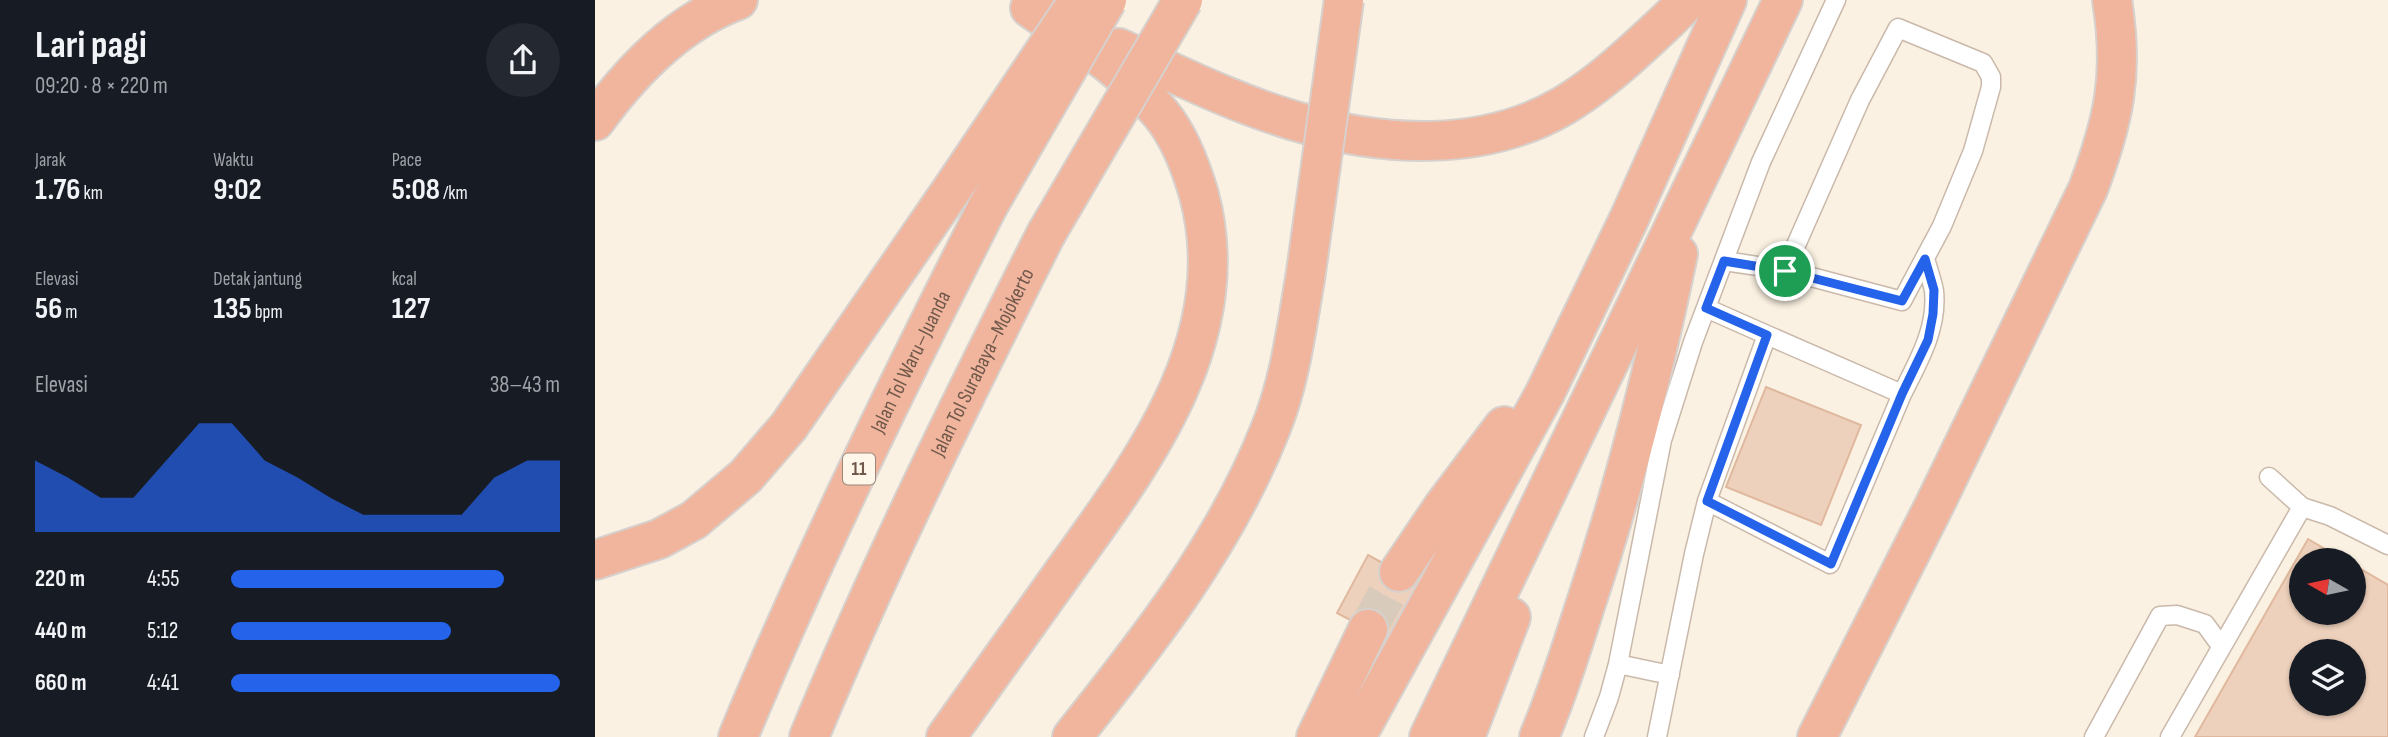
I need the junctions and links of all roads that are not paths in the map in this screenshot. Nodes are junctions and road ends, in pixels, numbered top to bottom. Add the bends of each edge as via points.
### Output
1 (738, 0) edge
2 (1080, 0) edge
3 (1107, 0) edge
4 (1183, 0) edge
5 (1344, 0) edge
6 (1688, 0) edge
7 (1727, 0) edge
8 (1783, 0) edge
9 (1836, 0) edge
10 (2112, 0) edge
11 (1018, 4) edge
12 (595, 121) edge
13 (1691, 194) junction
14 (1925, 259) junction
15 (1724, 261) junction
16 (1785, 271) junction
17 (1592, 296) junction
18 (1706, 308) junction
19 (1767, 335) junction
20 (1902, 394) junction
21 (1559, 468) junction
22 (2270, 477) dead end
23 (1707, 501) junction
24 (2302, 507) junction
25 (2388, 545) edge
26 (595, 560) edge
27 (1399, 572) tunnel mouth
28 (1368, 629) tunnel mouth
29 (2221, 646) junction
30 (1618, 664) junction
31 (1670, 675) junction
32 (738, 737) edge
33 (809, 737) edge
34 (946, 737) edge
35 (1072, 737) edge
36 (1316, 737) edge
37 (1356, 737) edge
38 (1429, 737) edge
39 (1465, 737) edge
40 (1539, 737) edge
41 (1594, 737) edge
42 (1657, 737) edge
43 (1817, 737) edge
44 (2094, 737) edge
45 (2170, 737) edge

1 - 12 highway via 683,28 645,61
2 - 26 highway, bridge via 789,426 746,475 694,520 659,539
3 - 32 highway, Jalan Tol Waru–Juanda / 11, bridge via 988,205 873,437
4 - 33 highway, Jalan Tol Surabaya–Mojokerto, bridge via 1046,234 908,512
5 - 35 highway, bridge via 1305,279 1291,359 1271,428 1239,500 1211,548 1121,677
6 - 11 highway via 1627,58 1562,106 1495,132 1434,142 1397,141 1296,122 1217,93
7 - 17 highway
8 - 13 highway
9 - 15 lane via 1761,162
10 - 43 highway via 2118,72 2113,111 2088,189
11 - 34 highway via 1102,58 1163,116 1198,189 1209,253 1209,284 1194,350 1161,424 1129,479
13 - 21 highway
13 - 40 highway via 1630,462
14 - 16 lane via 1902,301
14 - 16 lane via 1973,151 1991,77 1983,63 1898,28 1860,100
14 - 20 lane via 1934,290 1933,314 1928,340
15 - 16 lane
15 - 18 lane
17 - 27 highway
17 - 37 highway via 1545,393
18 - 19 lane
18 - 30 lane via 1663,440
19 - 20 lane
19 - 23 lane
20 - 23 lane via 1831,564
21 - 38 highway
21 - 39 highway via 1517,599
22 - 24 lane
23 - 31 lane
24 - 25 lane
24 - 29 lane
28 - 36 highway
29 - 44 lane via 2205,624 2177,615 2160,616
29 - 45 lane
30 - 31 lane
30 - 41 lane
31 - 42 lane

